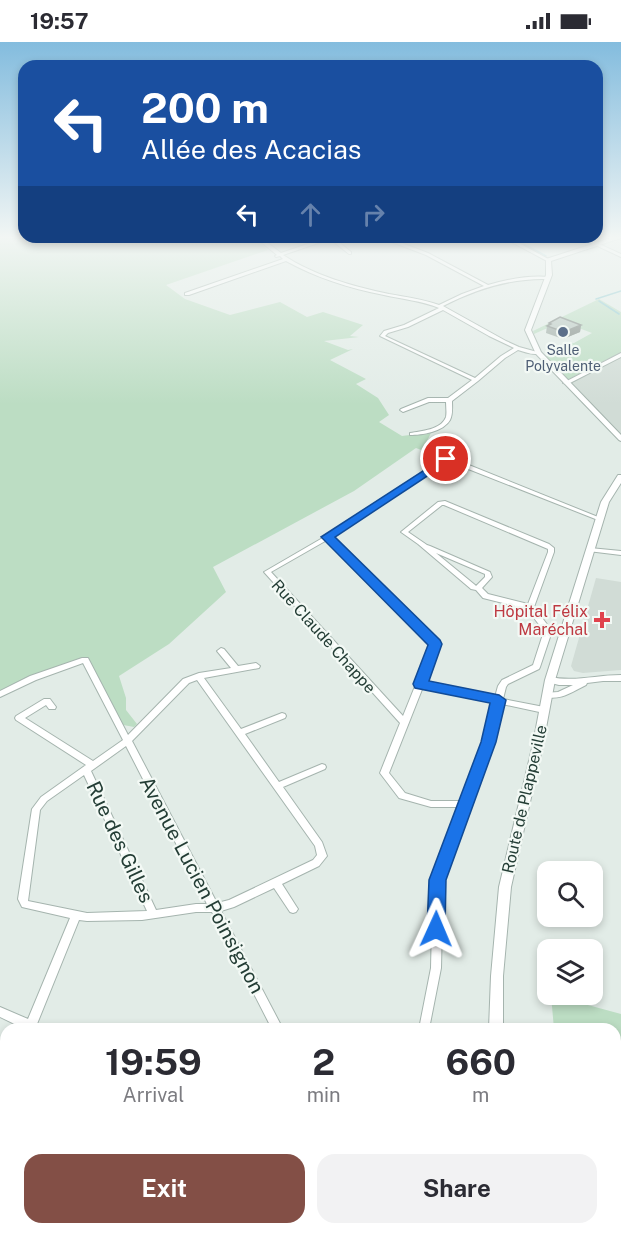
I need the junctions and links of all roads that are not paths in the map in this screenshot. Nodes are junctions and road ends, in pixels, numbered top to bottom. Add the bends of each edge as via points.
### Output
1 (191, 293) edge
2 (378, 293) edge
3 (475, 293) edge
4 (542, 293) edge
5 (187, 294) dead end
6 (441, 307) junction
7 (518, 348) junction
8 (538, 353) junction
9 (621, 355) edge
10 (476, 380) junction
11 (566, 383) junction
12 (449, 400) junction
13 (403, 410) dead end
14 (412, 434) dead end
15 (621, 439) edge
16 (439, 455) dead end
17 (446, 459) junction
18 (621, 477) edge
19 (600, 519) junction
20 (327, 537) junction
21 (420, 543) junction
22 (590, 550) junction
23 (621, 553) edge
24 (478, 588) junction
25 (530, 607) junction
26 (221, 651) dead end
27 (256, 666) dead end
28 (237, 670) junction
29 (199, 676) junction
30 (621, 678) edge
31 (550, 680) junction
32 (584, 682) junction
33 (420, 684) junction
34 (0, 694) edge
35 (546, 694) junction
36 (499, 700) junction
37 (52, 707) dead end
38 (544, 710) junction
39 (282, 716) dead end
40 (404, 722) junction
41 (239, 733) junction
42 (127, 741) junction
43 (89, 767) junction
44 (322, 767) dead end
45 (277, 786) junction
46 (465, 804) junction
47 (276, 882) junction
48 (214, 908) junction
49 (293, 909) dead end
50 (153, 914) junction
51 (76, 915) junction
52 (0, 1012) edge
53 (25, 1023) edge
54 (36, 1023) edge
55 (275, 1023) edge
56 (425, 1023) edge
57 (496, 1023) edge

1 - 5 street
2 - 6 street
3 - 6 street
4 - 8 street via 528,325
6 - 7 street
6 - 10 street via 382,336
7 - 8 street
7 - 10 street
8 - 11 street
9 - 11 street
10 - 12 street
11 - 15 street
12 - 13 street via 428,400
12 - 14 street via 449,418 442,425
16 - 17 street
17 - 19 street
17 - 20 street, Rue Claude Chappe
18 - 19 street, Route de Plappeville via 608,495
19 - 22 street, Route de Plappeville
20 - 33 street via 436,644
20 - 40 street, Rue Claude Chappe via 267,572
21 - 24 street
21 - 24 street via 488,573 489,577
21 - 25 street via 404,532 443,502 547,544 551,552
22 - 23 street
22 - 31 street, Route de Plappeville
24 - 25 street via 486,596
25 - 36 street via 548,631 545,642 536,667 505,682
26 - 28 street
27 - 28 street
28 - 29 street
29 - 41 street
29 - 42 street via 186,681
30 - 32 street
31 - 32 street
31 - 35 street, Route de Plappeville
32 - 35 street via 559,695
33 - 36 street
33 - 40 street
34 - 42 street, Avenue Lucien Poinsignon via 85,660
35 - 38 street, Route de Plappeville
36 - 38 street
36 - 46 street via 489,742
37 - 43 street via 47,701 19,718
38 - 57 street, Route de Plappeville via 505,886
39 - 41 street
40 - 46 street via 384,774 402,796 431,804
41 - 45 street
42 - 43 street
42 - 48 street, Avenue Lucien Poinsignon
43 - 50 street, Rue des Gilles
43 - 51 street via 36,809 23,899 25,904
44 - 45 street
45 - 47 street via 319,845 322,856 316,863
46 - 56 street via 438,880 436,968
47 - 48 street
47 - 49 street
48 - 50 street
48 - 55 street, Avenue Lucien Poinsignon
50 - 51 street
51 - 54 street
52 - 53 street

